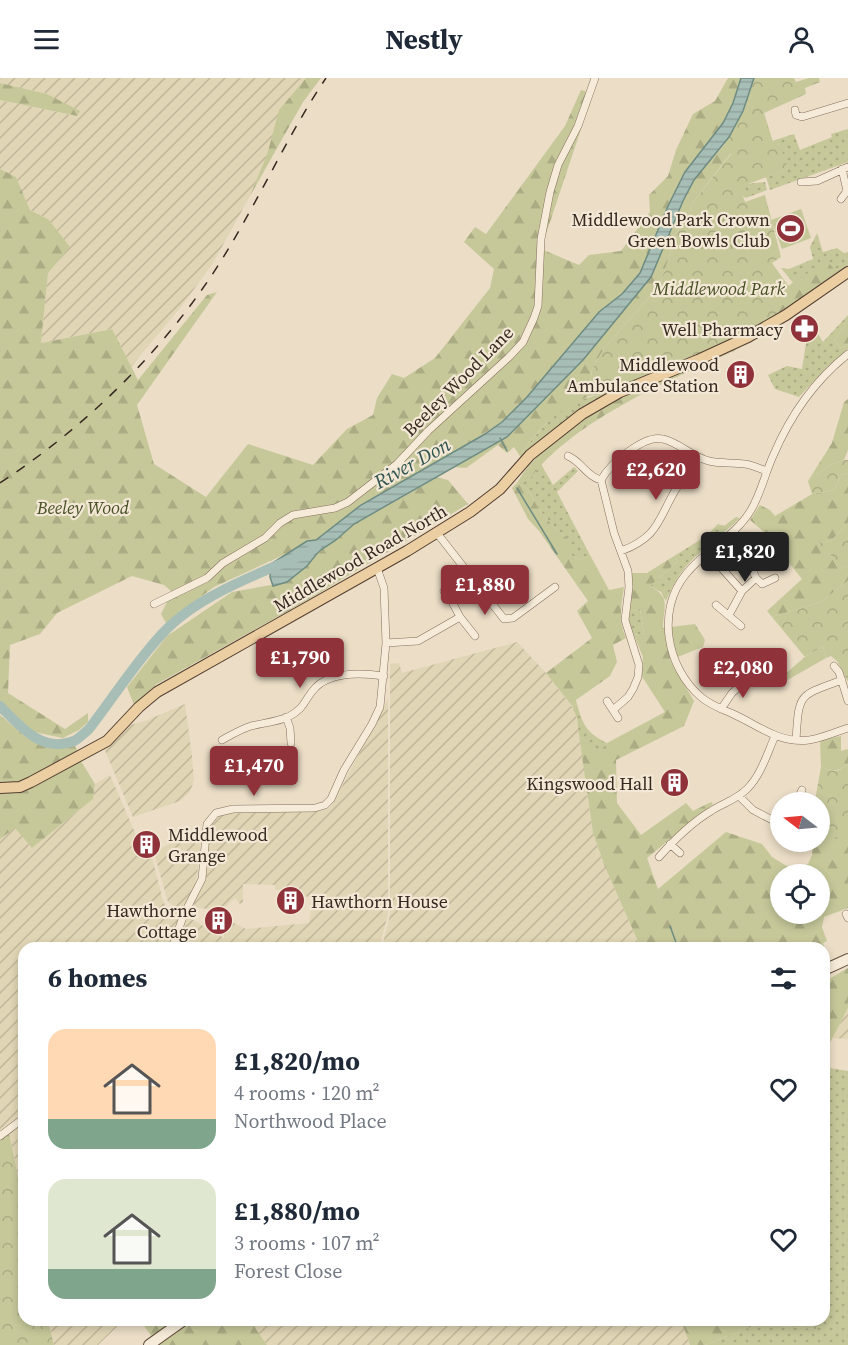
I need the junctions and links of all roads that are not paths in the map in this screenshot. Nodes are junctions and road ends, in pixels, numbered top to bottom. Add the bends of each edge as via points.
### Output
1 (595, 78) edge
2 (848, 103) edge
3 (795, 110) dead end
4 (845, 168) edge
5 (801, 182) dead end
6 (841, 199) dead end
7 (848, 272) edge
8 (848, 354) edge
9 (568, 456) dead end
10 (697, 458) junction
11 (767, 471) junction
12 (601, 480) junction
13 (438, 533) junction
14 (621, 551) junction
15 (708, 553) junction
16 (760, 559) dead end
17 (377, 568) junction
18 (756, 578) junction
19 (775, 578) dead end
20 (555, 587) dead end
21 (444, 591) dead end
22 (742, 591) junction
23 (154, 604) dead end
24 (716, 604) dead end
25 (729, 615) junction
26 (460, 618) junction
27 (741, 626) dead end
28 (475, 636) dead end
29 (386, 643) junction
30 (834, 666) dead end
31 (384, 675) junction
32 (751, 677) dead end
33 (842, 680) junction
34 (607, 701) dead end
35 (848, 701) edge
36 (722, 709) junction
37 (613, 710) junction
38 (286, 717) junction
39 (618, 718) dead end
40 (848, 728) edge
41 (775, 736) junction
42 (222, 740) dead end
43 (796, 740) junction
44 (291, 742) dead end
45 (0, 788) edge
46 (739, 796) junction
47 (770, 818) edge
48 (670, 844) junction
49 (680, 853) dead end
50 (659, 857) dead end
51 (174, 942) edge
52 (848, 959) edge
53 (830, 967) edge
54 (18, 1122) edge
55 (0, 1136) edge
56 (176, 1326) edge
57 (149, 1345) edge

1 - 23 street, Beeley Wood Lane via 550,192 541,239 538,306 523,342 397,464 348,502 293,515 207,578
2 - 3 street via 802,117
4 - 5 street
4 - 6 street via 847,191
7 - 13 main road, Middlewood Road North via 757,332 620,392 582,414 530,455 500,489
8 - 11 street via 799,407
9 - 12 street via 590,476
10 - 11 street
10 - 12 street via 667,440 653,439 618,460
10 - 14 street via 658,525 638,543
11 - 15 street via 746,517
12 - 14 street
13 - 17 main road, Middlewood Road North
13 - 20 street via 504,619 513,618
14 - 37 street via 629,587 625,620 638,655 639,670 628,697
15 - 22 street
15 - 36 street via 687,571 676,588 668,613 668,630 672,652 683,675 703,699
16 - 18 street via 752,569
17 - 29 street via 384,588
17 - 45 main road, Middlewood Road North via 158,692 98,747 20,787
18 - 19 street via 762,584
18 - 22 street
21 - 26 street
22 - 25 street
24 - 25 street
25 - 27 street
26 - 28 street
26 - 29 street via 418,641
29 - 31 street
30 - 33 street
31 - 38 street via 357,674 329,680 315,688 302,708
31 - 51 street via 377,714 325,805 226,810 209,820 202,879
32 - 36 street via 732,693
33 - 35 street
33 - 43 street via 804,696
34 - 37 street
36 - 41 street
37 - 39 street
38 - 42 street via 243,729
38 - 44 street
40 - 43 street via 810,740
41 - 43 street
41 - 46 street via 754,781
46 - 47 street via 753,810
46 - 48 street via 711,811
48 - 49 street
48 - 50 street
52 - 53 street
54 - 55 street
56 - 57 street

